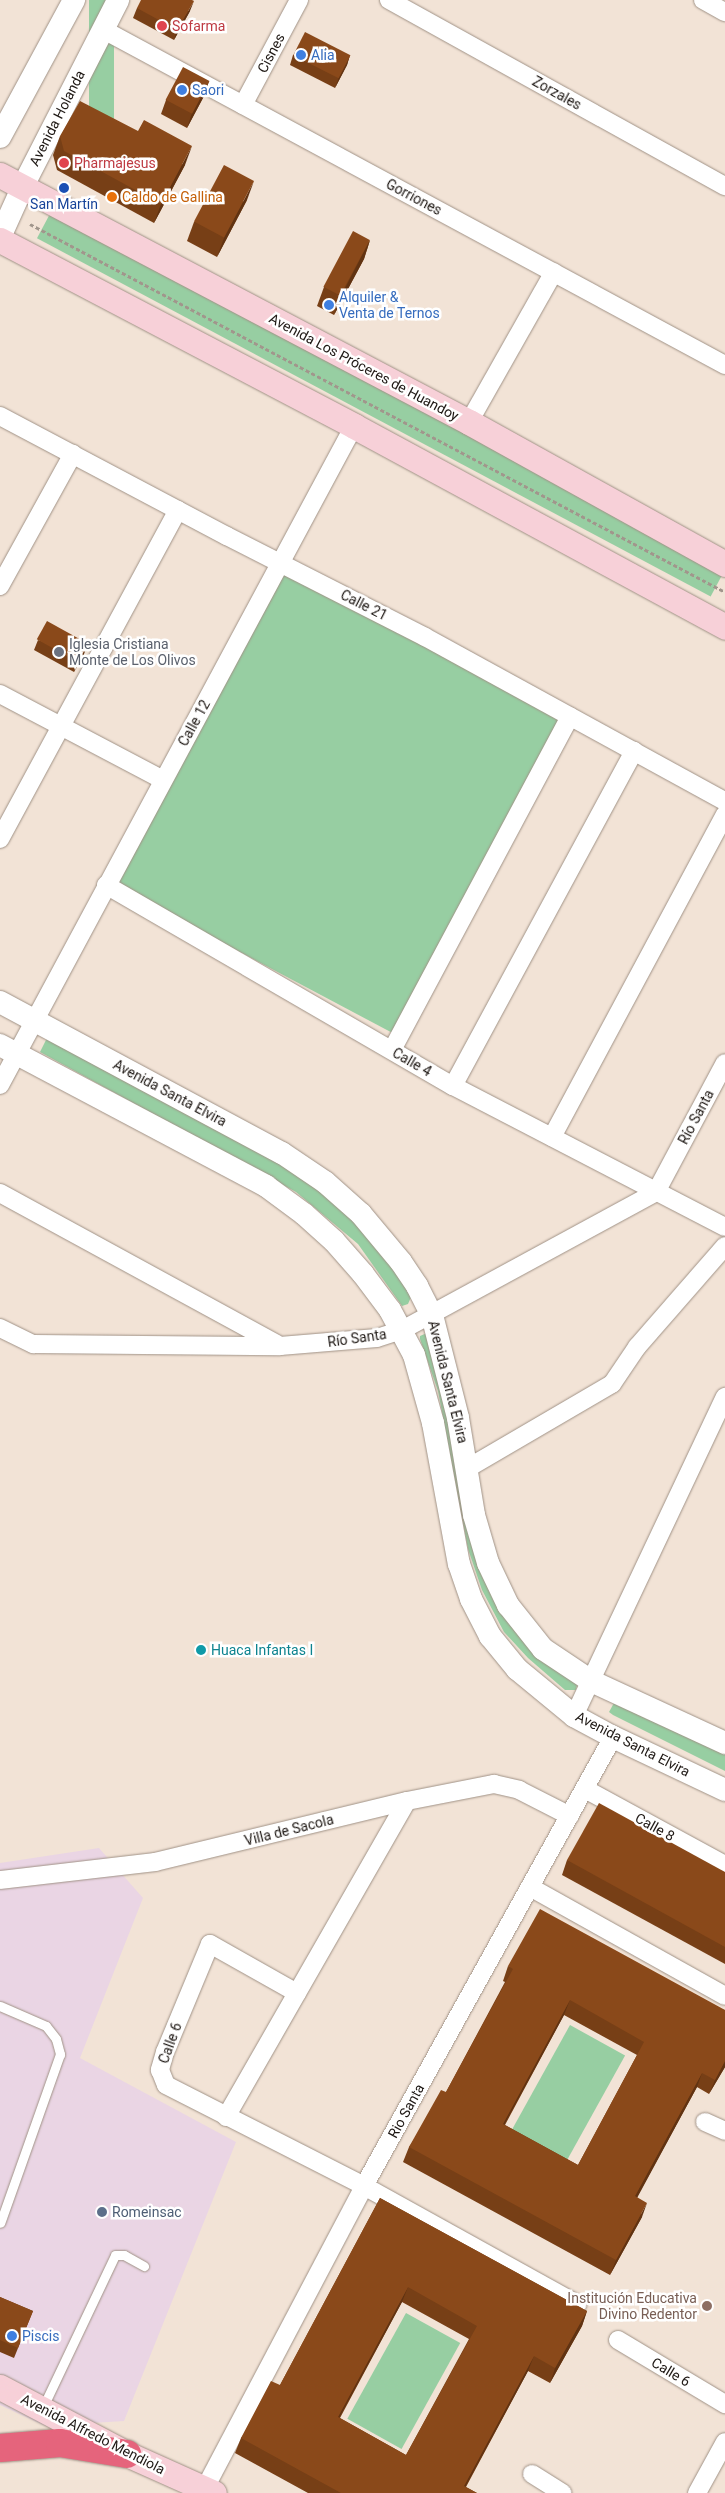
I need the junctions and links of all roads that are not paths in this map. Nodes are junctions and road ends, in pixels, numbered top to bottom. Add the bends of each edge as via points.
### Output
1 (74, 0) edge
2 (118, 0) edge
3 (299, 0) edge
4 (389, 0) edge
5 (703, 0) edge
6 (725, 12) edge
7 (102, 29) junction
8 (243, 105) junction
9 (0, 137) edge
10 (0, 175) edge
11 (22, 186) junction
12 (725, 186) edge
13 (0, 239) edge
14 (554, 272) junction
15 (725, 365) edge
16 (0, 416) edge
17 (468, 422) junction
18 (354, 426) junction
19 (73, 454) junction
20 (178, 510) junction
21 (281, 563) junction
22 (725, 564) edge
23 (0, 586) edge
24 (725, 627) edge
25 (0, 694) edge
26 (570, 716) junction
27 (61, 726) junction
28 (634, 751) junction
29 (163, 780) junction
30 (725, 801) edge
31 (725, 814) edge
32 (0, 839) edge
33 (106, 886) junction
34 (0, 1002) edge
35 (34, 1020) junction
36 (8, 1049) edge
37 (392, 1050) junction
38 (725, 1063) edge
39 (0, 1085) edge
40 (720, 1085) edge
41 (454, 1086) junction
42 (552, 1137) junction
43 (656, 1192) junction
44 (0, 1193) edge
45 (725, 1227) edge
46 (725, 1246) edge
47 (432, 1315) junction
48 (0, 1328) edge
49 (402, 1330) junction
50 (280, 1346) junction
51 (725, 1397) edge
52 (468, 1468) junction
53 (591, 1680) junction
54 (574, 1716) junction
55 (612, 1737) junction
56 (725, 1743) edge
57 (585, 1789) junction
58 (725, 1790) edge
59 (407, 1801) junction
60 (570, 1816) junction
61 (725, 1865) edge
62 (0, 1880) edge
63 (530, 1887) junction
64 (297, 1993) junction
65 (725, 1996) edge
66 (0, 2006) edge
67 (226, 2117) junction
68 (705, 2122) dead end
69 (725, 2131) edge
70 (364, 2186) junction
71 (0, 2224) edge
72 (144, 2266) dead end
73 (577, 2304) edge
74 (618, 2340) dead end
75 (0, 2387) edge
76 (725, 2404) edge
77 (42, 2409) junction
78 (725, 2442) edge
79 (0, 2448) edge
80 (127, 2454) junction
81 (532, 2474) dead end
82 (209, 2491) edge
83 (562, 2493) edge
84 (697, 2493) edge

1 - 9 street
2 - 7 street, Avenida Holanda
3 - 8 street, Cisnes
4 - 12 street, Zorzales
5 - 6 street
7 - 8 street, Gorriones
7 - 11 street, Avenida Holanda
8 - 14 street, Gorriones
10 - 11 main road, Avenida Los Próceres de Huandoy
11 - 13 street, Avenida Holanda
11 - 17 main road, Avenida Los Próceres de Huandoy
13 - 18 main road
14 - 15 street, Gorriones
14 - 17 street
16 - 19 street, Calle 21
17 - 22 main road, Avenida Los Próceres de Huandoy
18 - 21 street, Calle 12
18 - 24 main road
19 - 20 street, Calle 21
19 - 23 street
20 - 21 street, Calle 21
20 - 27 street
21 - 26 street, Calle 21
21 - 29 street, Calle 12
25 - 27 street
26 - 28 street, Calle 21
26 - 37 street
27 - 29 street
27 - 32 street
28 - 30 street, Calle 21
28 - 41 street
29 - 33 street, Calle 12
31 - 42 street
33 - 35 street, Calle 12
33 - 37 street, Calle 4
34 - 35 street, Avenida Santa Elvira
35 - 36 street, Calle 12
35 - 47 street, Avenida Santa Elvira via 282,1153 325,1182 360,1214 401,1262 418,1286
36 - 39 street, Calle 12
36 - 49 street, Avenida Santa Elvira via 266,1186 334,1241 364,1274
37 - 41 street, Calle 4
38 - 40 street, Río Santa
40 - 43 street, Río Santa
41 - 42 street, Calle 4
42 - 43 street, Calle 4
43 - 45 street, Calle 4
43 - 47 street, Río Santa
44 - 50 street
46 - 52 street via 637,1346 612,1384
47 - 49 street, Río Santa
47 - 52 street, Avenida Santa Elvira
48 - 50 street, Río Santa via 33,1344
49 - 50 street, Río Santa via 377,1338
49 - 54 street, Avenida Santa Elvira via 414,1355 433,1422 459,1564 470,1599 490,1636 517,1669
51 - 53 street
52 - 53 street, Avenida Santa Elvira via 474,1515 488,1563 508,1604 543,1648
53 - 54 street
53 - 56 street, Avenida Santa Elvira
54 - 55 street, Avenida Santa Elvira
55 - 57 street, Rio Santa
55 - 58 street, Avenida Santa Elvira
57 - 60 street, Rio Santa
57 - 61 street, Calle 8
59 - 60 street, Villa de Sacola via 494,1784 519,1790
59 - 62 street, Villa de Sacola via 155,1862
59 - 64 street
60 - 63 street, Rio Santa
63 - 65 street
63 - 70 street, Rio Santa
64 - 67 street
64 - 67 street, Calle 6 via 210,1944 160,2070 166,2084
66 - 71 lane via 46,2026 56,2039 60,2054
67 - 70 street, Calle 6
68 - 69 street
70 - 73 street, Calle 6
70 - 82 street, Rio Santa
72 - 77 lane via 124,2255 115,2255
74 - 76 street, Calle 6
75 - 77 main road, Avenida Alfredo Mendiola
77 - 80 main road, Avenida Alfredo Mendiola
78 - 84 street
79 - 80 highway via 60,2443
80 - 82 main road, Avenida Alfredo Mendiola
81 - 83 street

